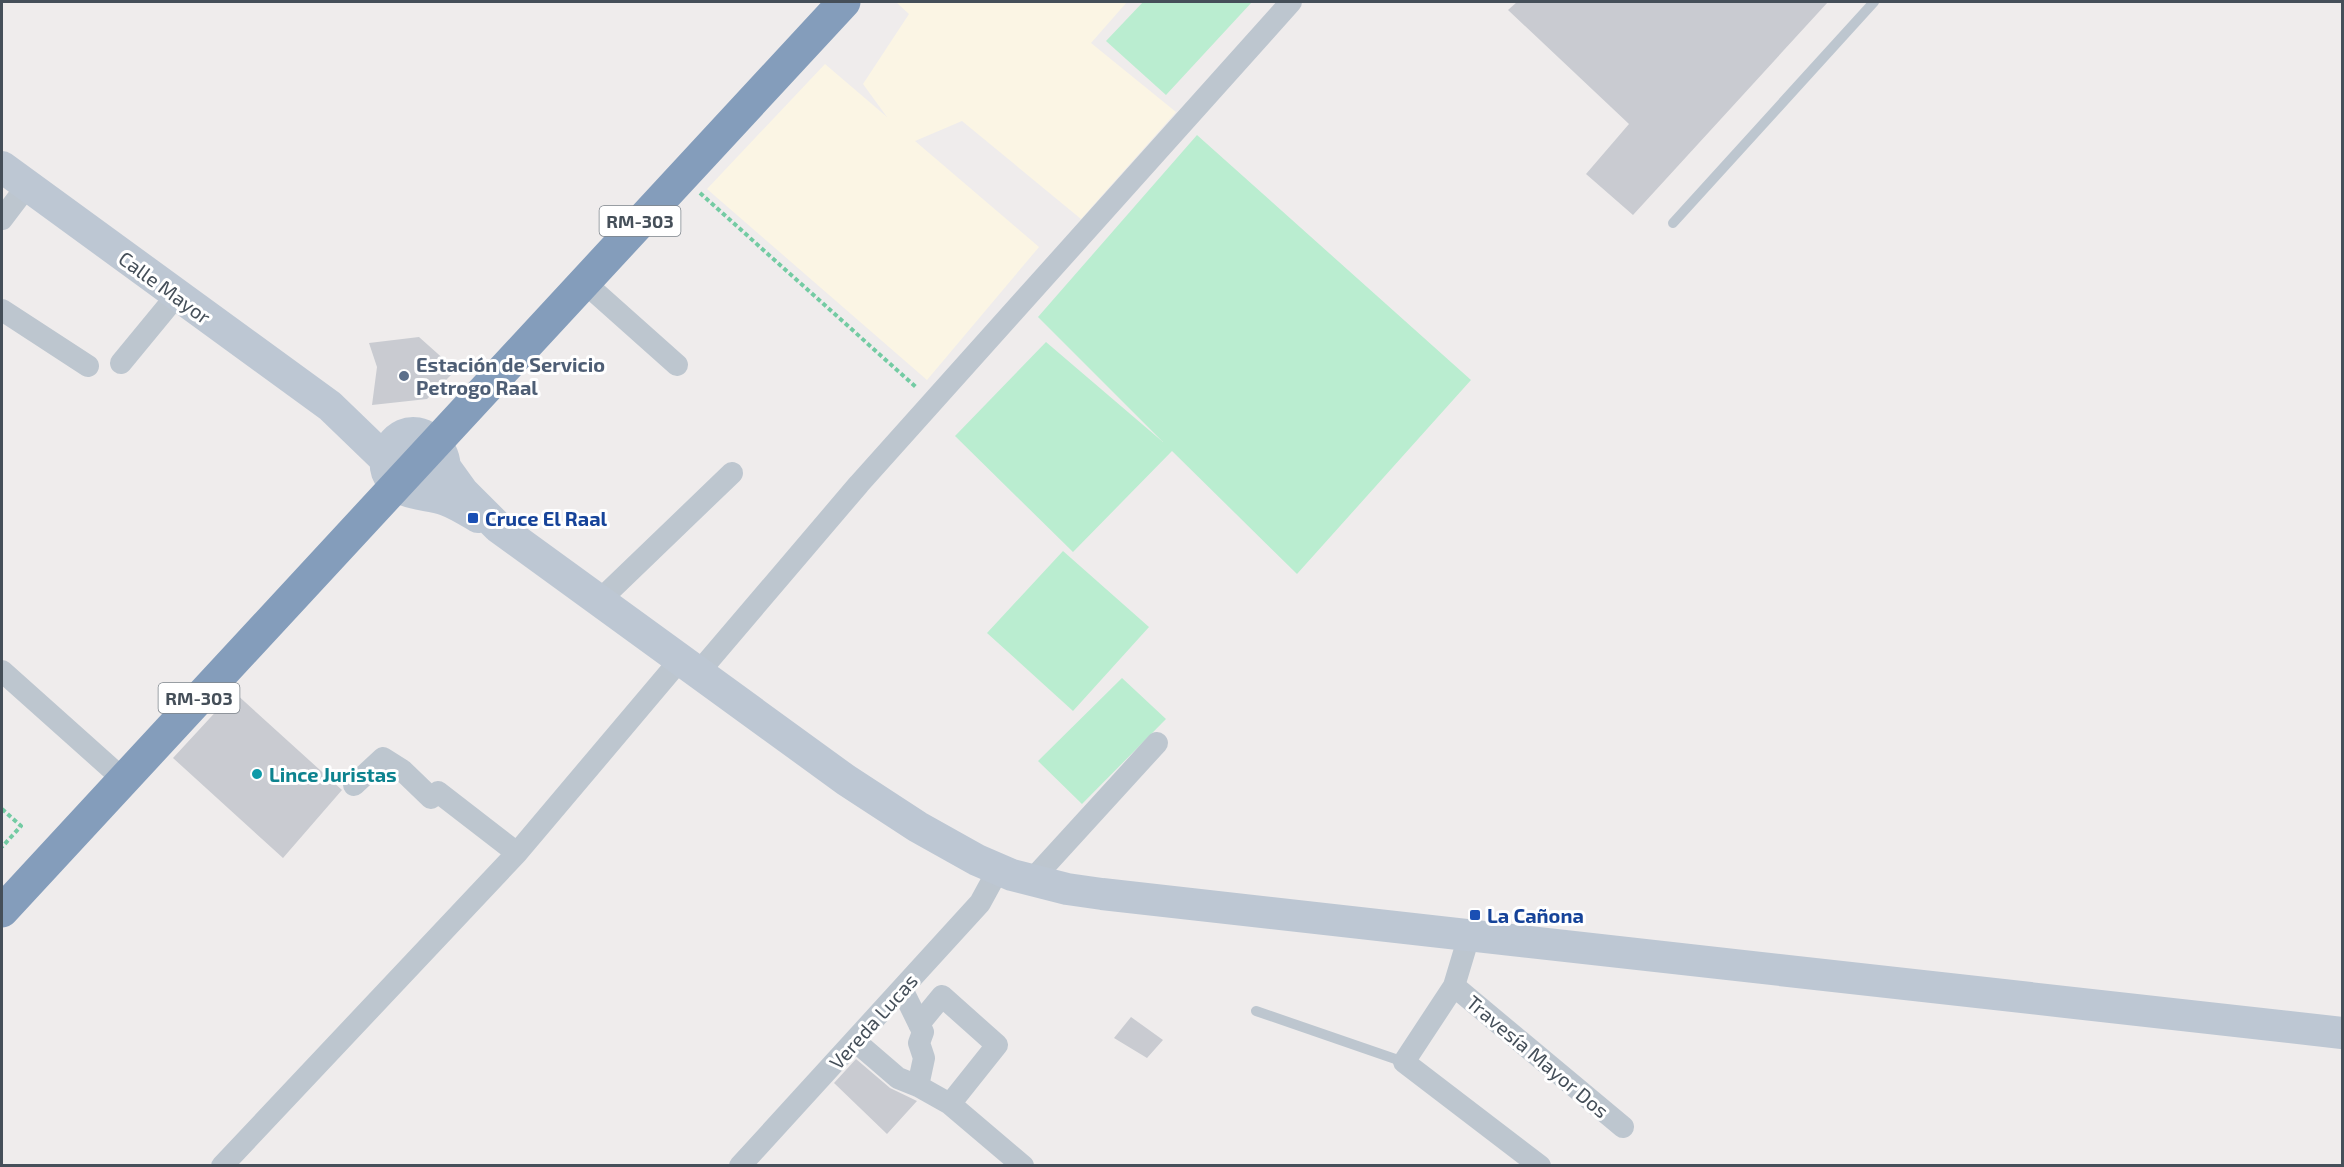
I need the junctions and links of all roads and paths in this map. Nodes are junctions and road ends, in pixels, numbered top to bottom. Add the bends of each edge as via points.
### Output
1 (844, 2) edge
2 (1291, 2) edge
3 (1874, 2) edge
4 (2, 167) edge
5 (682, 176) junction
6 (27, 186) junction
7 (2, 219) edge
8 (1673, 223) dead end
9 (585, 283) junction
10 (177, 295) junction
11 (2, 310) edge
12 (121, 363) dead end
13 (88, 366) dead end
14 (677, 366) dead end
15 (932, 402) junction
16 (330, 405) junction
17 (430, 448) junction
18 (732, 473) dead end
19 (399, 480) junction
20 (498, 527) junction
21 (600, 600) junction
22 (689, 667) junction
23 (2, 671) edge
24 (1157, 743) dead end
25 (124, 780) junction
26 (354, 785) dead end
27 (2, 809) edge
28 (2, 847) edge
29 (517, 853) junction
30 (998, 870) junction
31 (1031, 881) junction
32 (2, 910) edge
33 (1469, 936) junction
34 (1454, 986) junction
35 (902, 988) junction
36 (1256, 1011) dead end
37 (919, 1024) junction
38 (2343, 1033) edge
39 (855, 1041) junction
40 (1404, 1062) junction
41 (918, 1086) junction
42 (950, 1104) junction
43 (1623, 1127) dead end
44 (222, 1166) edge
45 (740, 1166) edge
46 (1023, 1166) edge
47 (1540, 1166) edge

1 - 5 highway, RM-303
2 - 15 street
3 - 8 lane
4 - 6 main road, Calle Mayor
5 - 9 highway, RM-303
5 - 15 path
6 - 7 street
6 - 10 main road, Calle Mayor
9 - 14 street
9 - 17 highway, RM-303
10 - 12 street
10 - 16 main road, Calle Mayor
11 - 13 street
15 - 22 street
16 - 17 main road, Calle Mayor
16 - 19 main road, Calle Mayor
17 - 19 highway, RM-303
17 - 20 main road
18 - 21 street
19 - 20 main road
19 - 25 highway, RM-303
20 - 21 main road
21 - 22 main road
22 - 29 street
22 - 30 main road via 846,780 918,827
23 - 25 street
24 - 31 street
25 - 32 highway, RM-303
26 - 29 street via 383,758 431,798 438,792
27 - 28 path via 21,826
29 - 44 street
30 - 31 main road
30 - 35 street, Vereda Lucas via 980,903
31 - 33 main road via 1102,894
33 - 34 street
33 - 38 main road
34 - 40 street
34 - 43 street, Travesía Mayor Dos
35 - 37 street
35 - 39 street, Vereda Lucas
36 - 40 lane
37 - 41 street via 924,1058
37 - 42 street via 942,996 997,1045
39 - 41 street via 898,1078
39 - 45 street, Vereda Lucas
40 - 47 street
41 - 42 street
42 - 46 street

